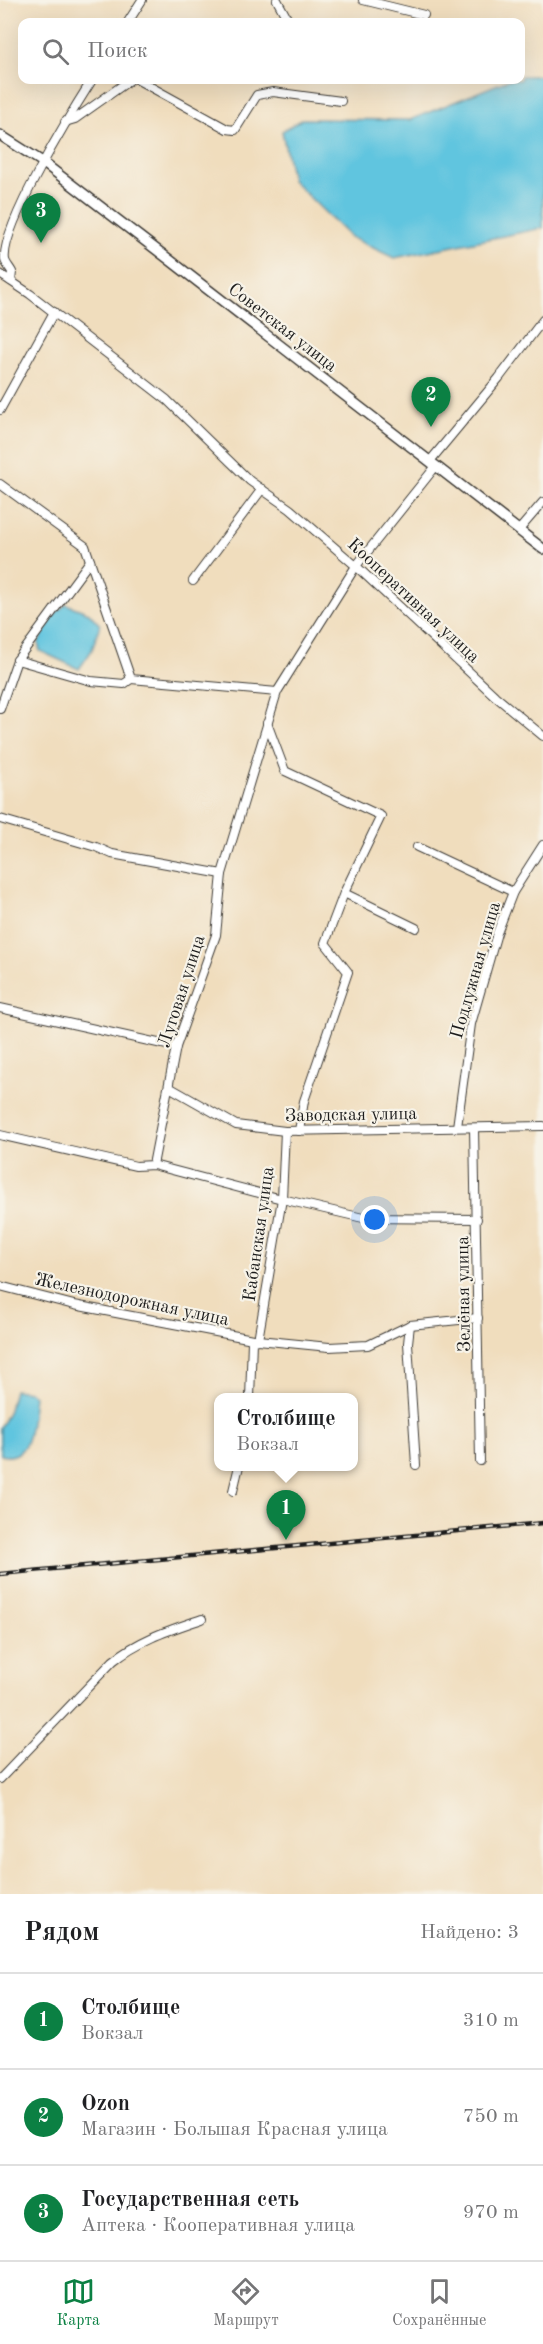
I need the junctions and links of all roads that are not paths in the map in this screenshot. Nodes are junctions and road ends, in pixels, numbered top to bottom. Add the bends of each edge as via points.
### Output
1 (142, 0) edge
2 (277, 0) edge
3 (363, 0) edge
4 (424, 15) dead end
5 (131, 18) edge
6 (287, 18) edge
7 (89, 84) edge
8 (124, 84) edge
9 (145, 84) edge
10 (341, 101) dead end
11 (65, 122) junction
12 (0, 135) edge
13 (41, 161) junction
14 (0, 274) edge
15 (10, 281) junction
16 (54, 312) junction
17 (543, 320) edge
18 (0, 410) edge
19 (433, 464) junction
20 (0, 484) edge
21 (262, 489) junction
22 (543, 502) edge
23 (519, 530) junction
24 (543, 549) edge
25 (90, 561) junction
26 (356, 566) junction
27 (193, 581) dead end
28 (17, 660) junction
29 (130, 679) junction
30 (277, 692) junction
31 (0, 709) edge
32 (267, 723) junction
33 (543, 736) edge
34 (0, 819) edge
35 (543, 845) edge
36 (417, 847) dead end
37 (222, 874) junction
38 (513, 892) junction
39 (344, 893) junction
40 (416, 928) dead end
41 (0, 1008) edge
42 (176, 1047) junction
43 (169, 1087) junction
44 (543, 1126) edge
45 (457, 1127) junction
46 (474, 1128) junction
47 (285, 1131) junction
48 (299, 1131) junction
49 (0, 1135) edge
50 (153, 1165) junction
51 (282, 1199) junction
52 (477, 1219) junction
53 (0, 1286) edge
54 (478, 1318) junction
55 (410, 1325) junction
56 (258, 1340) junction
57 (249, 1393) edge
58 (480, 1461) dead end
59 (416, 1465) dead end
60 (238, 1471) edge
61 (233, 1491) dead end
62 (202, 1619) dead end
63 (0, 1779) edge

1 - 5 street
2 - 6 street
3 - 4 street
7 - 11 street
8 - 11 street
9 - 10 street via 227,129 235,129 257,94 273,92
11 - 13 street
12 - 13 street, Советская улица
13 - 15 street via 27,184 4,248 4,260 12,272
13 - 19 street, Советская улица
14 - 15 street, Кооперативная улица
15 - 16 street, Кооперативная улица
16 - 18 street
16 - 21 street, Кооперативная улица via 167,400
17 - 19 street, Луговая улица
19 - 23 street, Советская улица
19 - 26 street, Луговая улица
20 - 25 street via 85,546
21 - 26 street, Кооперативная улица
21 - 27 street
22 - 23 street
23 - 24 street, Советская улица
25 - 28 street
25 - 29 street
26 - 30 street, Луговая улица
26 - 33 street, Кооперативная улица
28 - 29 street via 91,681 124,684
28 - 31 street
29 - 30 street
30 - 32 street, Луговая улица
32 - 37 street, Луговая улица
32 - 39 street via 285,771 381,816
34 - 37 street via 112,854
35 - 38 street, Подлужная улица
36 - 38 street, Подлужная улица
37 - 42 street, Луговая улица via 216,935
38 - 45 street, Подлужная улица via 471,1024
39 - 40 street
39 - 48 street via 325,944 348,972 304,1101
41 - 42 street
42 - 43 street, Луговая улица
43 - 47 street, Заводская улица via 236,1125
43 - 50 street, Луговая улица
44 - 46 street, Заводская улица
45 - 46 street, Заводская улица
45 - 48 street, Заводская улица
46 - 52 street, Зелёная улица
47 - 48 street, Заводская улица
47 - 51 street, Кабанская улица
49 - 50 street via 136,1166
50 - 51 street
51 - 52 street via 363,1218
51 - 56 street, Кабанская улица
52 - 54 street, Зелёная улица
53 - 56 street, Железнодорожная улица via 74,1305
54 - 55 street
54 - 58 street, Зелёная улица
55 - 56 street via 368,1345 329,1347
55 - 59 street
56 - 57 street, Кабанская улица via 252,1341
60 - 61 street
62 - 63 street via 150,1637 124,1652

